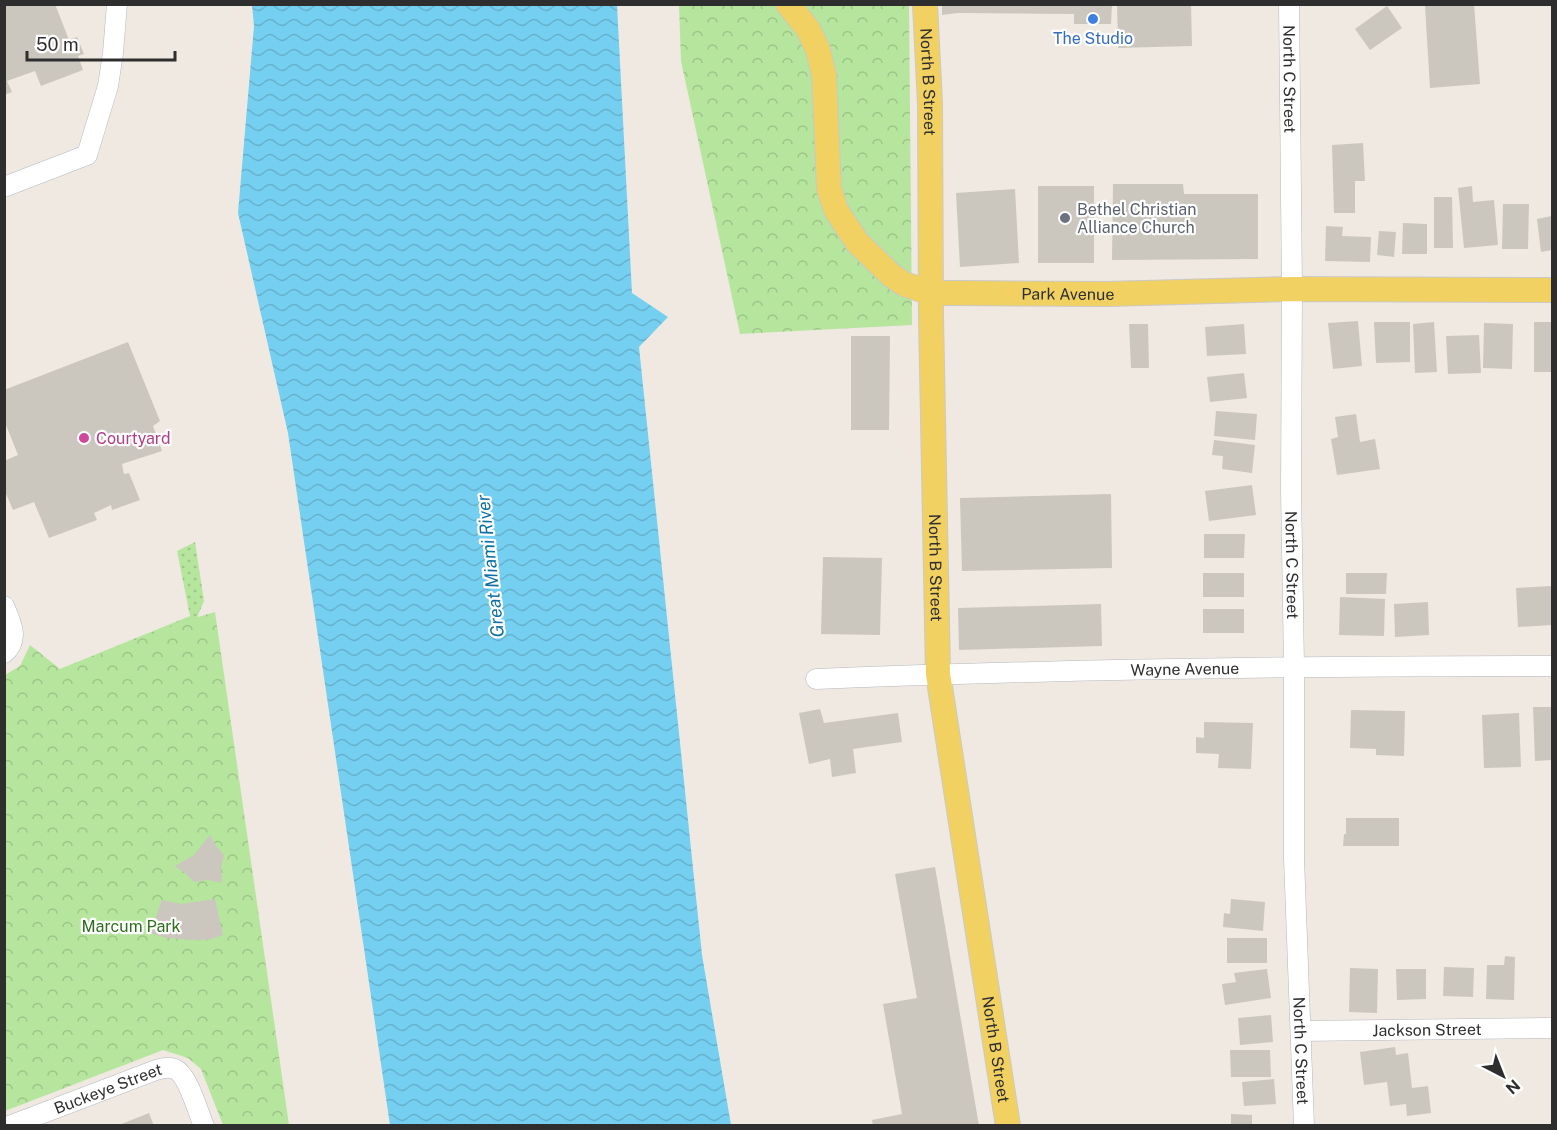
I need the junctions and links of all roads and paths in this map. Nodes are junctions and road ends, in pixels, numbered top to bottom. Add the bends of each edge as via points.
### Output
1 (117, 4) edge
2 (788, 4) edge
3 (925, 4) edge
4 (1289, 4) edge
5 (4, 187) edge
6 (1292, 289) junction
7 (1552, 290) edge
8 (931, 293) junction
9 (4, 606) edge
10 (8, 651) edge
11 (1294, 666) junction
12 (1552, 666) edge
13 (938, 674) junction
14 (816, 679) dead end
15 (1552, 1028) edge
16 (1301, 1030) junction
17 (9, 1125) edge
18 (204, 1125) edge
19 (1008, 1125) edge
20 (1304, 1125) edge

1 - 5 street via 108,86 87,155
2 - 8 main road, Park Avenue via 808,29 824,75 829,189 836,210 857,242 891,275
3 - 8 main road, North B Street
4 - 6 street, North C Street
6 - 7 main road, Park Avenue
6 - 8 main road, Park Avenue
6 - 11 street, North C Street
8 - 13 main road, North B Street
9 - 10 street via 14,637
11 - 12 street, Wayne Avenue
11 - 13 street, Wayne Avenue
11 - 16 street, North C Street via 1294,858
13 - 14 street, Wayne Avenue
13 - 19 main road, North B Street
15 - 16 street, Jackson Street
16 - 20 street, North C Street
17 - 18 street, Buckeye Street via 167,1068 177,1070 184,1078

